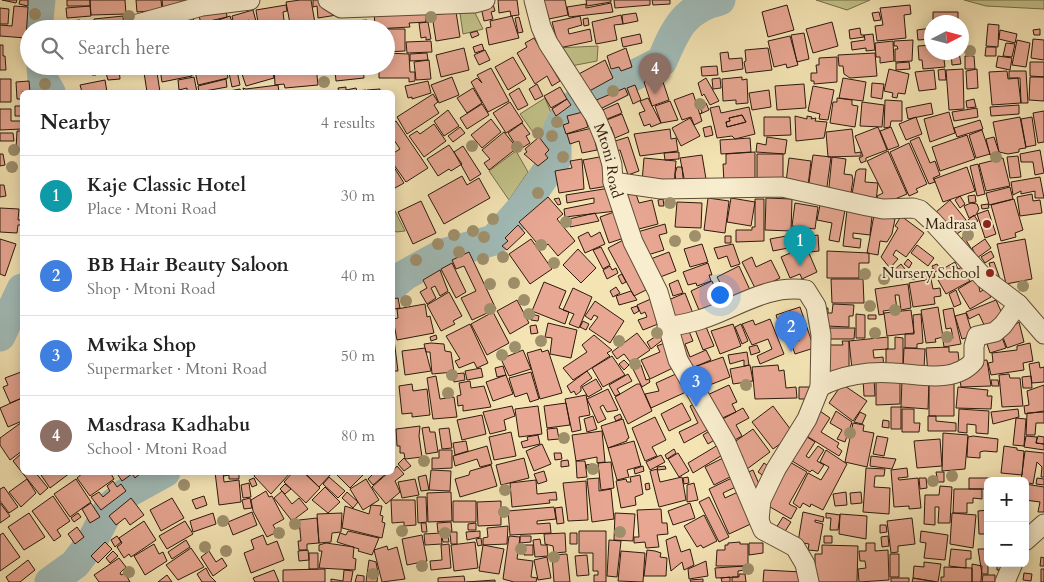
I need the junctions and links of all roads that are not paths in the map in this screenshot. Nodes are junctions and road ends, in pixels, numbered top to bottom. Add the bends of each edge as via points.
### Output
1 (250, 0) edge
2 (485, 0) edge
3 (534, 0) edge
4 (337, 3) edge
5 (152, 20) edge
6 (613, 182) junction
7 (1018, 304) junction
8 (667, 328) junction
9 (1044, 334) edge
10 (820, 387) junction
11 (760, 523) junction
12 (1044, 524) edge
13 (1029, 537) edge
14 (1011, 567) edge
15 (809, 582) edge
16 (1005, 582) edge

1 - 5 street via 202,6
2 - 4 street
3 - 6 street, Mtoni Road via 540,27 548,43 605,140
6 - 7 street via 661,189 782,187 875,208 920,210 985,279
6 - 8 street, Mtoni Road via 633,242 658,292
7 - 9 street
7 - 10 street via 995,332 978,336 974,361 965,369 939,377 894,373 848,376
8 - 10 street via 701,320 770,292 790,288 806,290 816,306 821,335
8 - 11 street, Mtoni Road via 682,367 726,443
10 - 11 street via 807,418 761,500
11 - 15 street via 763,530 773,537 796,548 805,564
12 - 13 street
14 - 16 street

